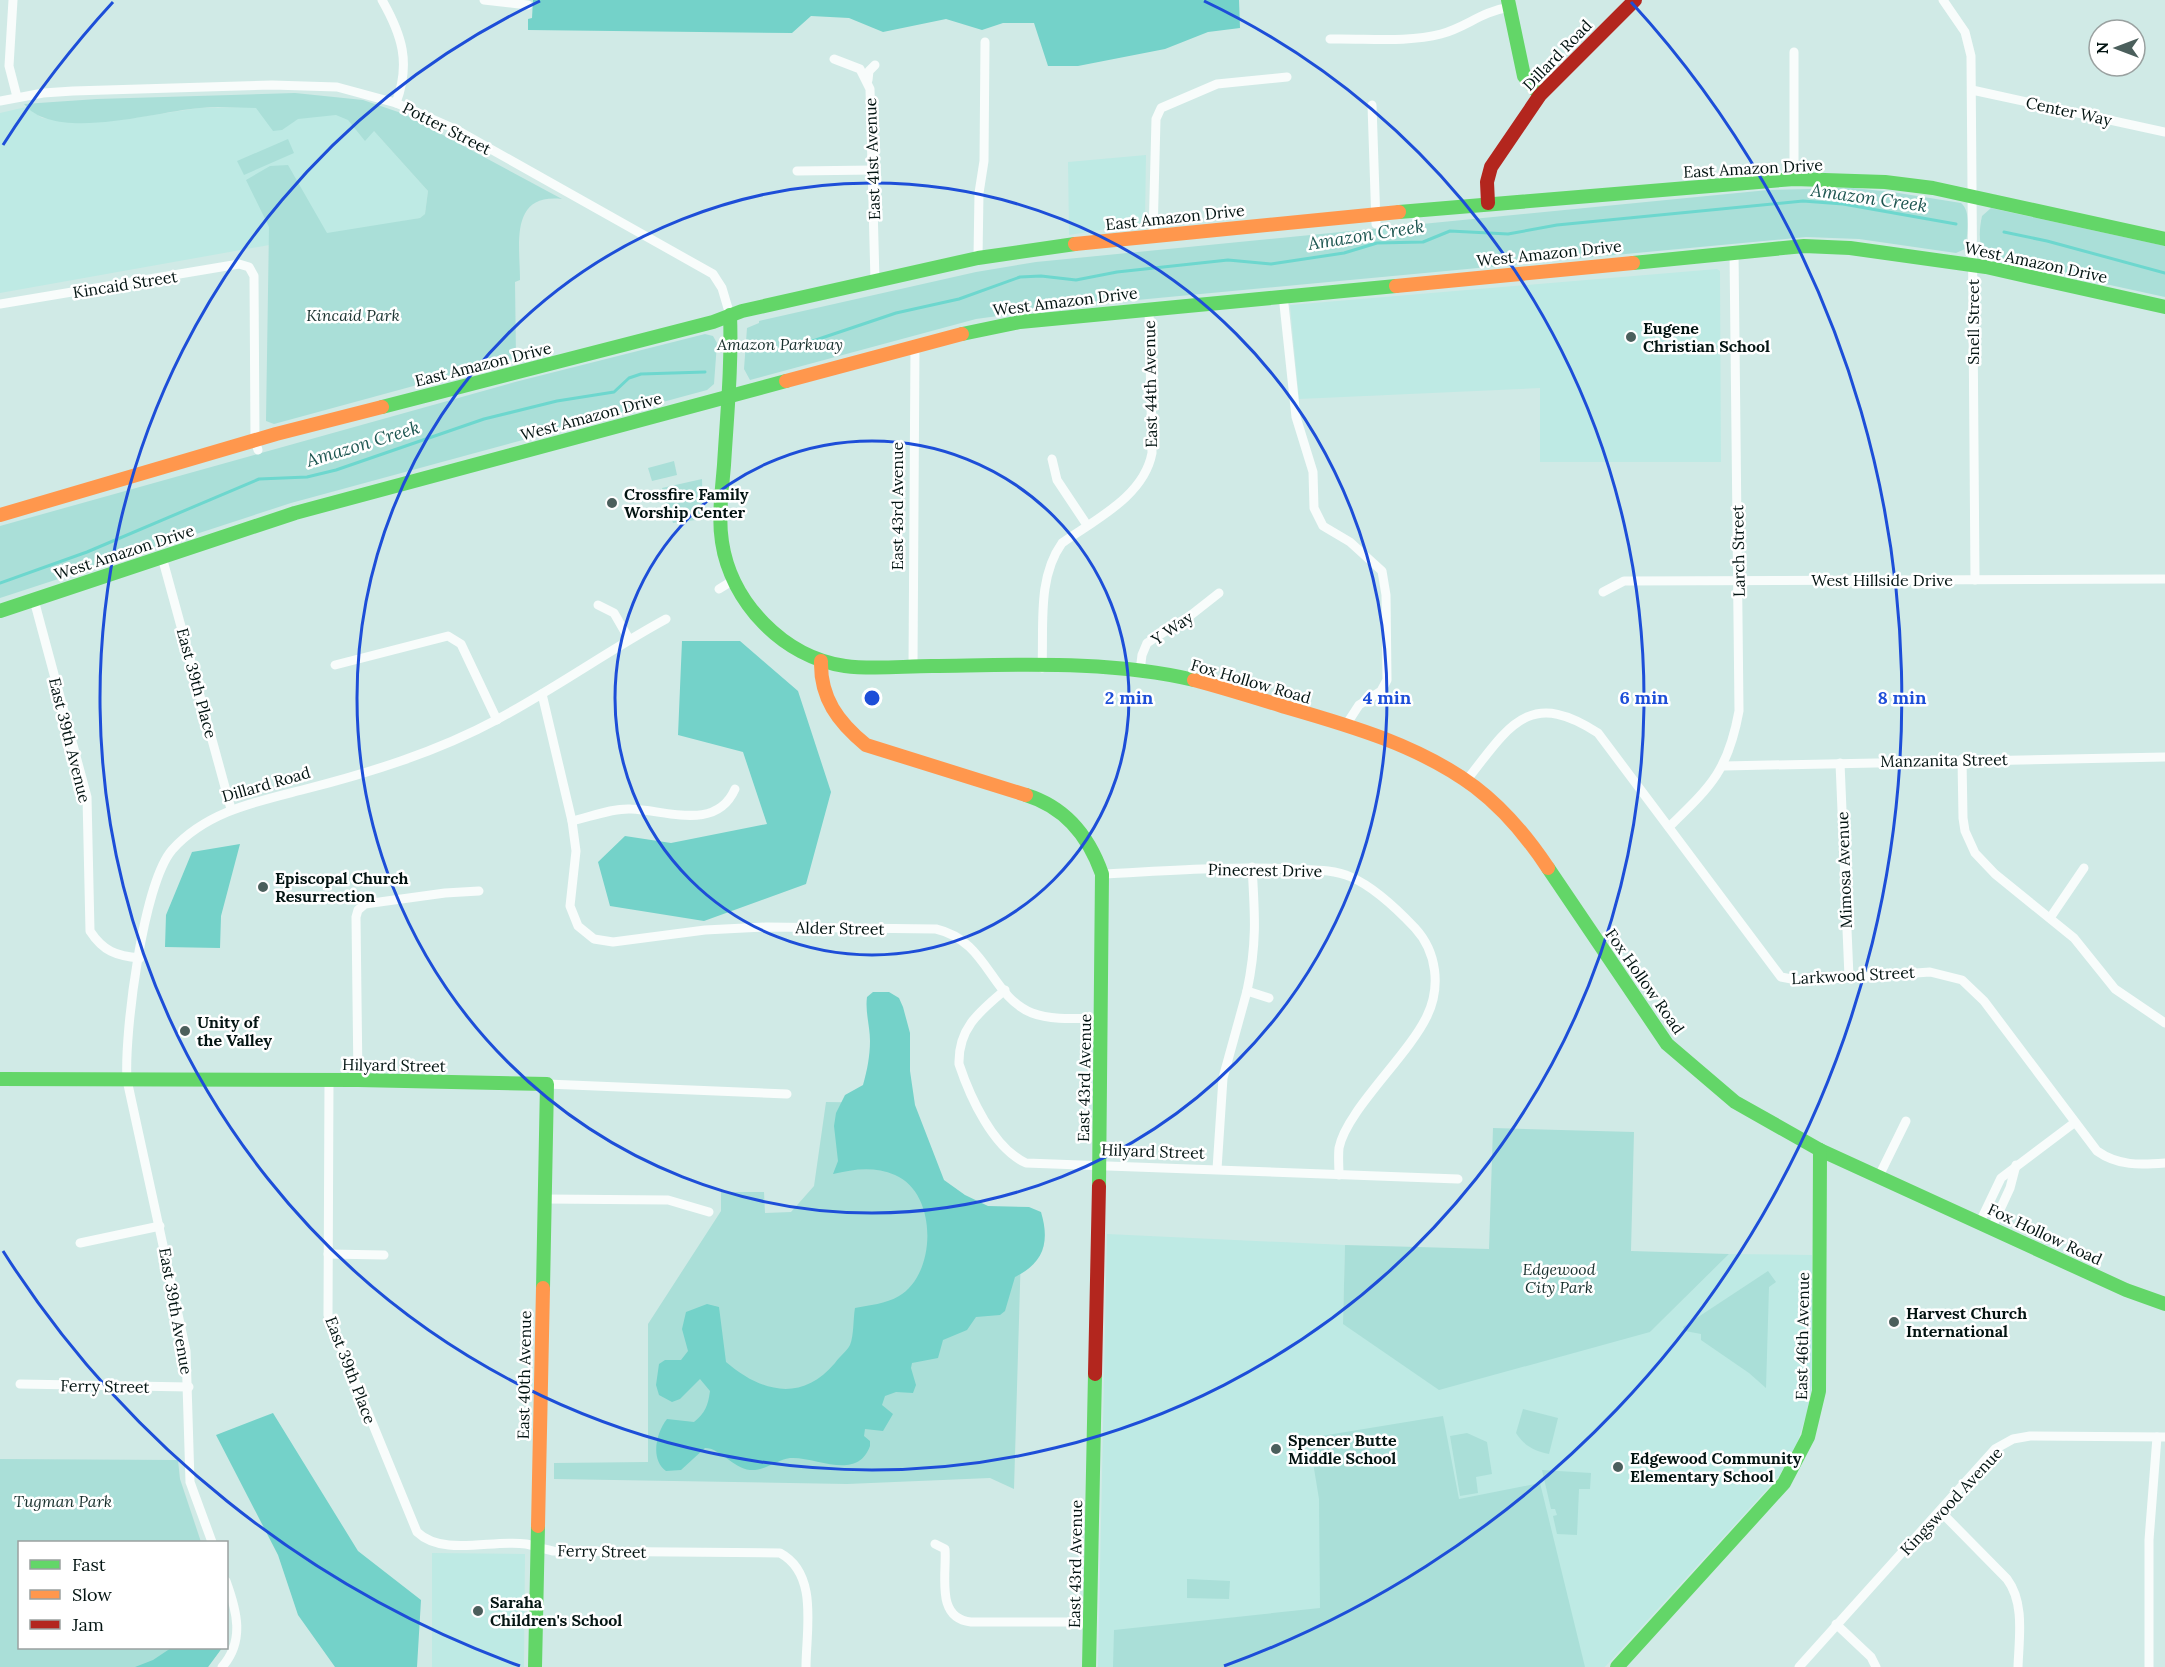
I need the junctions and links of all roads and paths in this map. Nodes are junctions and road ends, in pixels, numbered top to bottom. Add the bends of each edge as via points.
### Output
1 (13, 0) edge
2 (484, 0) edge
3 (1635, 0) edge
4 (1943, 0) edge
5 (384, 1) edge
6 (1509, 3) edge
7 (528, 5) dead end
8 (1330, 39) dead end
9 (985, 42) dead end
10 (1794, 52) dead end
11 (834, 59) dead end
12 (875, 65) dead end
13 (1287, 77) dead end
14 (868, 80) junction
15 (1972, 90) junction
16 (1540, 95) junction
17 (17, 97) junction
18 (0, 101) edge
19 (396, 103) junction
20 (1372, 105) dead end
21 (2165, 132) edge
22 (874, 170) junction
23 (798, 171) dead end
24 (1794, 179) junction
25 (1972, 197) junction
26 (1488, 203) junction
27 (1375, 219) junction
28 (1153, 236) junction
29 (2165, 239) edge
30 (1734, 251) junction
31 (978, 258) junction
32 (1972, 265) junction
33 (875, 281) junction
34 (1283, 295) junction
35 (0, 304) edge
36 (2165, 307) edge
37 (1149, 308) junction
38 (730, 315) junction
39 (915, 346) junction
40 (727, 397) junction
41 (256, 445) junction
42 (1052, 459) dead end
43 (0, 515) edge
44 (1088, 525) junction
45 (162, 557) junction
46 (2165, 579) edge
47 (1739, 580) junction
48 (1975, 580) junction
49 (732, 581) junction
50 (719, 589) dead end
51 (1603, 592) dead end
52 (1219, 593) dead end
53 (34, 600) junction
54 (598, 605) dead end
55 (0, 611) edge
56 (666, 619) dead end
57 (629, 639) junction
58 (821, 661) junction
59 (335, 665) dead end
60 (913, 666) junction
61 (1042, 668) junction
62 (1140, 671) junction
63 (542, 694) junction
64 (497, 720) junction
65 (1346, 725) junction
66 (2165, 757) edge
67 (1962, 759) junction
68 (1840, 763) junction
69 (1724, 766) junction
70 (1466, 781) junction
71 (735, 789) dead end
72 (231, 809) junction
73 (572, 821) junction
74 (1669, 827) junction
75 (1252, 867) junction
76 (2084, 868) dead end
77 (1102, 874) junction
78 (479, 891) dead end
79 (2050, 918) junction
80 (140, 958) junction
81 (1849, 977) junction
82 (1005, 990) junction
83 (1246, 991) junction
84 (1269, 998) dead end
85 (1102, 1018) junction
86 (2165, 1023) edge
87 (0, 1079) edge
88 (127, 1080) junction
89 (329, 1080) junction
90 (358, 1080) junction
91 (547, 1084) junction
92 (787, 1094) dead end
93 (1906, 1121) dead end
94 (2074, 1123) junction
95 (1820, 1149) junction
96 (2165, 1163) edge
97 (1099, 1166) junction
98 (1217, 1169) junction
99 (1339, 1175) junction
100 (1879, 1176) junction
101 (1458, 1179) dead end
102 (546, 1199) junction
103 (709, 1212) dead end
104 (1986, 1224) junction
105 (160, 1226) junction
106 (80, 1243) dead end
107 (328, 1254) junction
108 (384, 1254) dead end
109 (2165, 1304) edge
110 (21, 1384) dead end
111 (189, 1387) junction
112 (2161, 1437) edge
113 (1940, 1511) junction
114 (426, 1540) joint
115 (212, 1541) edge
116 (935, 1544) dead end
117 (537, 1547) junction
118 (228, 1587) edge
119 (1090, 1622) junction
120 (1836, 1624) junction
121 (222, 1667) edge
122 (535, 1667) edge
123 (806, 1667) edge
124 (1089, 1667) edge
125 (1617, 1667) edge
126 (1799, 1667) edge
127 (1876, 1667) edge
128 (2018, 1667) edge
129 (2149, 1667) edge

1 - 17 street via 9,66
2 - 7 street
3 - 16 street, Dillard Road
4 - 15 street, Snell Street via 1969,44
5 - 19 street via 405,52 404,79
6 - 8 street via 1432,36
6 - 16 street via 1524,76
9 - 31 street
10 - 24 street
11 - 14 street, East 41st Avenue via 860,69
12 - 14 street
13 - 28 street via 1217,84 1161,108 1156,120
14 - 22 street, East 41st Avenue
15 - 21 street, Center Way
15 - 25 street, Snell Street
16 - 26 street, Dillard Road via 1491,167
17 - 18 street, Potter Street
17 - 19 street, Potter Street via 73,91 306,85 337,87
19 - 38 street, Potter Street via 455,129 713,274
20 - 27 street
22 - 23 street
22 - 33 street, East 41st Avenue
24 - 25 street, East Amazon Drive via 1885,182
24 - 26 street, East Amazon Drive
25 - 29 street, East Amazon Drive
25 - 32 street, Snell Street
26 - 27 street, East Amazon Drive
27 - 28 street, East Amazon Drive
28 - 31 street, East Amazon Drive
30 - 32 street, West Amazon Drive via 1839,246
30 - 34 street, West Amazon Drive
30 - 47 street, Larch Street
31 - 33 street, East Amazon Drive
32 - 36 street, West Amazon Drive
32 - 48 street, Snell Street
33 - 38 street, East Amazon Drive
34 - 37 street, West Amazon Drive
34 - 65 street via 1296,417 1311,463 1316,515 1323,526 1378,566 1386,585 1387,680 1381,691 1359,705
35 - 41 street, Kincaid Street via 239,264 249,267 254,276
37 - 39 street, West Amazon Drive via 986,327
37 - 44 street, East 44th Avenue via 1149,470 1130,494
38 - 40 street, Fox Hollow Road
38 - 41 street, East Amazon Drive
39 - 40 street, West Amazon Drive
39 - 60 street, East 43rd Avenue
40 - 45 street, West Amazon Drive via 295,513
40 - 49 street, Fox Hollow Road via 721,521
41 - 43 street, East Amazon Drive
42 - 44 street via 1057,480
44 - 61 street, East 44th Avenue via 1062,543 1048,568
45 - 53 street, West Amazon Drive
45 - 72 street, East 39th Place
46 - 48 street, West Hillside Drive
47 - 48 street, West Hillside Drive
47 - 51 street, West Hillside Drive via 1624,580
47 - 69 street, Larch Street via 1739,711
49 - 50 street
49 - 58 street, Fox Hollow Road via 760,621 779,639
52 - 62 street, Y Way via 1147,643
53 - 55 street, West Amazon Drive
53 - 80 street, East 39th Avenue via 87,797 90,931 109,952
54 - 57 street via 614,613
56 - 57 street, Dillard Road
57 - 63 street, Dillard Road
58 - 60 street, Fox Hollow Road via 844,666
58 - 77 street, East 43rd Avenue via 822,686 832,711 845,729 866,745 1045,801 1081,831
59 - 64 street via 442,637 456,639
60 - 61 street, Fox Hollow Road
61 - 62 street, Fox Hollow Road
62 - 65 street, Fox Hollow Road via 1226,688
63 - 64 street, Dillard Road
63 - 73 street
64 - 72 street, Dillard Road via 374,770
65 - 70 street, Fox Hollow Road via 1414,753
66 - 67 street, Manzanita Street
67 - 68 street, Manzanita Street
67 - 79 street via 1963,818 1970,845 1995,874
68 - 69 street, Manzanita Street
68 - 81 street, Mimosa Avenue
69 - 74 street, Larch Street via 1701,796
70 - 74 street, Larkwood Street via 1516,721 1557,713 1598,733
70 - 95 street, Fox Hollow Road via 1531,842 1667,1044 1735,1102
71 - 73 street via 726,805 708,813 673,815 630,809
72 - 80 street, Dillard Road via 196,829 170,852 154,889
73 - 82 street, Alder Street via 576,862 570,897 578,926 604,942 766,927 936,929 969,944
74 - 81 street, Larkwood Street via 1781,977 1793,981
75 - 77 street, Pinecrest Drive
75 - 83 street via 1255,955
75 - 99 street, Pinecrest Drive via 1328,870 1351,876 1411,924 1433,955 1435,992 1428,1015 1412,1043 1347,1127 1339,1148
76 - 79 street
77 - 85 street, East 43rd Avenue
78 - 90 street via 365,904 357,913
79 - 86 street via 2080,945 2115,989
80 - 88 street, Dillard Road via 127,1044
81 - 94 street, Larkwood Street via 1930,972 1952,976 1970,986
82 - 85 street, Alder Street via 1018,1005 1040,1016
82 - 97 street, Hilyard Street via 969,1024 959,1050 963,1075 994,1136 1014,1158 1026,1162
83 - 84 street
83 - 98 street via 1223,1077
85 - 97 street, East 43rd Avenue
87 - 88 street, Hilyard Street
88 - 89 street, Hilyard Street
88 - 105 street, East 39th Avenue
89 - 90 street, Hilyard Street
89 - 107 street, East 39th Place
90 - 91 street, Hilyard Street
91 - 92 street, Hilyard Street
91 - 102 street, East 40th Avenue
93 - 100 street
94 - 96 street, Larkwood Street via 2089,1143 2108,1158 2131,1164
94 - 104 street via 2001,1178
95 - 100 street, Fox Hollow Road
95 - 125 street, East 46th Avenue via 1819,1391 1808,1437 1784,1483
97 - 98 street, Hilyard Street
97 - 119 street, East 43rd Avenue
98 - 99 street, Hilyard Street
99 - 101 street, Hilyard Street
100 - 104 street, Fox Hollow Road
102 - 103 street via 668,1200
102 - 117 street, East 40th Avenue
104 - 109 street, Fox Hollow Road via 2126,1290
105 - 106 street
105 - 111 street, East 39th Avenue via 182,1324
107 - 108 street
107 - 114 street, East 39th Place via 331,1328 411,1522
110 - 111 street, Ferry Street
111 - 115 street, East 39th Avenue via 190,1482
112 - 113 street, Kingswood Avenue via 2013,1439 1995,1449
112 - 129 street via 2149,1539
113 - 120 street, Kingswood Avenue
113 - 128 street via 2015,1591 2019,1610
114 - 117 street, Ferry Street via 441,1544
116 - 119 street via 945,1549 946,1602 958,1619
117 - 122 street, East 40th Avenue
117 - 123 street, Ferry Street via 553,1551 780,1553 791,1559 806,1586
118 - 121 street via 238,1631 235,1648
119 - 124 street, East 43rd Avenue
120 - 126 street, Kingswood Avenue
120 - 127 street via 1871,1657

